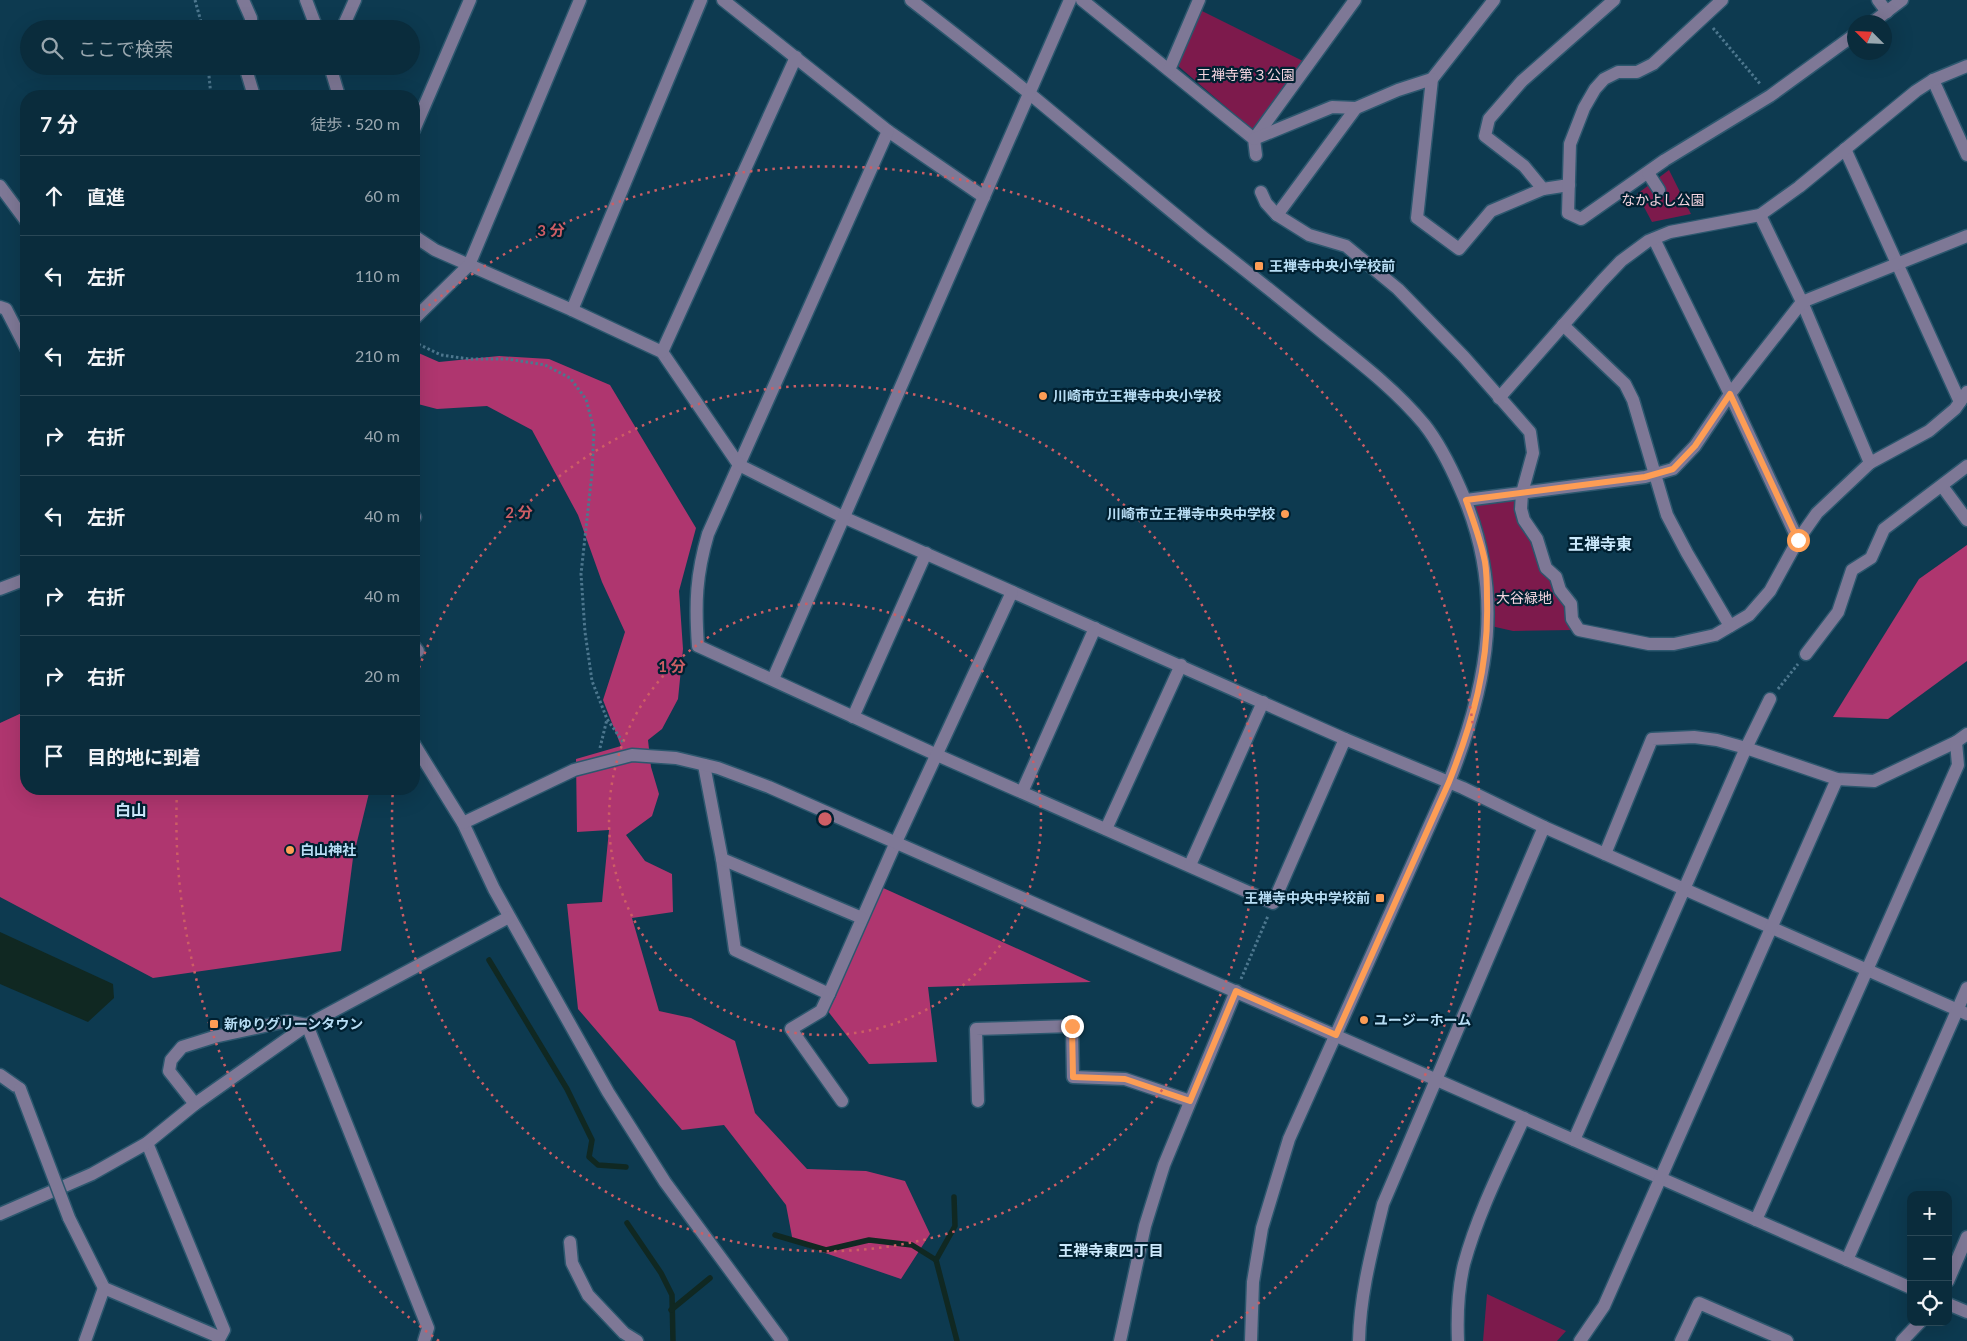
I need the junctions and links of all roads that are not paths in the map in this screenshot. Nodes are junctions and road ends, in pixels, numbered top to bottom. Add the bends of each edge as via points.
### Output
1 (243, 0) edge
2 (306, 0) edge
3 (356, 0) edge
4 (470, 0) edge
5 (580, 0) edge
6 (701, 0) edge
7 (724, 0) edge
8 (911, 0) edge
9 (1070, 0) edge
10 (1082, 0) edge
11 (1199, 0) edge
12 (1355, 0) edge
13 (1494, 0) edge
14 (1614, 0) edge
15 (1722, 0) edge
16 (1878, 0) edge
17 (1902, 0) edge
18 (1887, 12) junction
19 (1883, 15) edge
20 (251, 20) edge
21 (314, 20) edge
22 (346, 20) edge
23 (1847, 40) edge
24 (796, 57) junction
25 (1967, 66) edge
26 (1168, 70) junction
27 (248, 75) edge
28 (333, 75) edge
29 (1432, 80) junction
30 (1933, 80) junction
31 (252, 90) edge
32 (337, 90) edge
33 (1029, 93) junction
34 (1356, 108) junction
35 (420, 116) edge
36 (888, 131) junction
37 (1254, 139) junction
38 (1845, 149) junction
39 (1256, 155) dead end
40 (1967, 155) edge
41 (1648, 173) junction
42 (1569, 185) junction
43 (0, 186) edge
44 (1543, 189) junction
45 (1659, 190) dead end
46 (1261, 192) dead end
47 (984, 197) junction
48 (20, 214) edge
49 (1277, 215) junction
50 (1760, 215) junction
51 (1967, 236) edge
52 (1654, 239) junction
53 (420, 240) edge
54 (1897, 264) junction
55 (469, 265) junction
56 (1802, 302) junction
57 (0, 307) edge
58 (572, 310) junction
59 (420, 313) edge
60 (1563, 325) junction
61 (20, 336) edge
62 (662, 352) junction
63 (1730, 394) junction
64 (1963, 397) edge
65 (1499, 398) junction
66 (1870, 463) junction
67 (739, 465) junction
68 (1967, 466) edge
69 (1654, 475) junction
70 (1942, 486) junction
71 (1522, 493) junction
72 (1466, 500) junction
73 (842, 517) junction
74 (1967, 520) edge
75 (1798, 540) junction
76 (926, 553) junction
77 (20, 581) edge
78 (0, 589) edge
79 (1012, 592) junction
80 (1730, 626) junction
81 (1095, 628) junction
82 (1806, 654) road end
83 (1181, 665) junction
84 (773, 679) junction
85 (1770, 699) road end
86 (1263, 702) junction
87 (853, 717) junction
88 (1967, 734) edge
89 (1345, 739) junction
90 (1956, 742) junction
91 (1746, 748) junction
92 (420, 754) edge
93 (937, 755) junction
94 (704, 765) junction
95 (1837, 779) junction
96 (1449, 782) junction
97 (1022, 792) junction
98 (463, 823) junction
99 (1544, 828) junction
100 (1106, 829) junction
101 (896, 842) junction
102 (1606, 854) junction
103 (722, 858) junction
104 (1190, 866) junction
105 (1684, 889) junction
106 (509, 917) junction
107 (862, 918) junction
108 (1771, 927) junction
109 (1868, 970) junction
110 (1967, 988) edge
111 (1236, 991) junction
112 (828, 994) junction
113 (1962, 1012) edge
114 (307, 1025) junction
115 (1336, 1035) junction
116 (0, 1075) edge
117 (1437, 1079) junction
118 (842, 1101) dead end
119 (978, 1101) dead end
120 (1190, 1101) junction
121 (196, 1104) junction
122 (1524, 1118) junction
123 (1574, 1140) junction
124 (147, 1143) junction
125 (1660, 1178) junction
126 (0, 1214) edge
127 (1756, 1220) junction
128 (1967, 1237) edge
129 (570, 1242) dead end
130 (1846, 1260) junction
131 (1952, 1272) edge
132 (1907, 1286) edge
133 (104, 1288) junction
134 (1952, 1306) edge
135 (1967, 1312) edge
136 (1916, 1326) edge
137 (218, 1339) edge
138 (85, 1341) edge
139 (424, 1341) edge
140 (638, 1341) edge
141 (782, 1341) edge
142 (1120, 1341) edge
143 (1251, 1341) edge
144 (1359, 1341) edge
145 (1458, 1341) edge
146 (1580, 1341) edge
147 (1681, 1341) edge
148 (1787, 1341) edge
149 (1902, 1341) edge

1 - 20 street
2 - 21 street
3 - 22 street
4 - 35 street
5 - 55 street
6 - 58 street
7 - 24 street
8 - 33 street
9 - 33 street
10 - 26 street
11 - 26 street
12 - 37 street
13 - 29 street
14 - 44 street via 1522,81 1489,119 1485,136 1524,166
15 - 42 street via 1653,64 1636,72 1618,72 1604,79 1595,89 1570,144
16 - 18 street
17 - 18 street
18 - 19 street
23 - 41 street via 1770,96
24 - 36 street
24 - 62 street
25 - 30 street
26 - 37 street
27 - 31 street
28 - 32 street
29 - 34 street
29 - 44 street via 1417,218 1459,249 1491,211
30 - 38 street
30 - 40 street
33 - 47 street
33 - 72 street via 1396,394 1425,425 1448,461
34 - 37 street via 1332,107
34 - 49 street
36 - 47 street
36 - 67 street
37 - 39 street
38 - 50 street
38 - 54 street
41 - 42 street via 1581,220 1568,213
41 - 45 street
42 - 44 street
43 - 48 street
46 - 49 street
47 - 73 street
49 - 65 street via 1309,235 1346,246 1368,264 1398,289
50 - 52 street via 1670,232
50 - 56 street
51 - 54 street
52 - 60 street via 1621,262
52 - 63 street
53 - 55 street
54 - 56 street
54 - 64 street
55 - 58 street
55 - 59 street
56 - 63 street
56 - 66 street
57 - 61 street via 6,309
58 - 62 street
60 - 65 street
60 - 69 street via 1625,384 1633,400
62 - 67 street
63 - 69 street via 1695,446 1673,469
63 - 75 street
64 - 66 street via 1955,409 1929,431
65 - 71 street via 1530,432 1532,453
66 - 75 street via 1817,513
67 - 73 street
67 - 84 street via 708,534 700,561 695,605 698,646
68 - 70 street
69 - 71 street
69 - 80 street via 1667,514
70 - 74 street
70 - 82 street via 1884,529 1871,558 1852,570 1838,612
71 - 72 street
71 - 80 street via 1520,509 1524,520 1537,539 1546,568 1556,577 1560,590 1571,604 1572,619 1579,630 1649,644 1674,644 1715,635
72 - 96 street via 1485,564 1488,628 1480,692
73 - 76 street
73 - 84 street
75 - 80 street via 1770,591 1749,615
76 - 79 street
76 - 87 street
77 - 78 street
79 - 81 street
79 - 93 street
81 - 83 street
81 - 97 street
83 - 86 street
83 - 100 street
84 - 87 street
85 - 91 street
86 - 89 street
86 - 104 street
87 - 93 street
88 - 90 street
89 - 96 street
89 - 104 street via 1273,903
90 - 95 street via 1874,781
90 - 109 street via 1958,765
91 - 95 street
91 - 102 street via 1694,737 1652,739
91 - 105 street
92 - 98 street
93 - 97 street
93 - 101 street
94 - 98 street via 676,758 632,755 596,763 574,770
94 - 101 street via 769,787
94 - 103 street
95 - 108 street
96 - 99 street
96 - 115 street
97 - 100 street
98 - 106 street
99 - 102 street
99 - 117 street
100 - 104 street
101 - 107 street
101 - 111 street
102 - 105 street
103 - 107 street
103 - 112 street via 734,950
105 - 108 street
105 - 123 street
106 - 114 street
106 - 141 street via 608,1092 665,1182
107 - 112 street
108 - 109 street
108 - 125 street
109 - 113 street
109 - 127 street
110 - 113 street
111 - 115 street
111 - 120 street
112 - 118 street via 821,1011 791,1029
113 - 130 street
114 - 121 street
114 - 121 street via 287,1021 182,1047 171,1060 169,1071
114 - 139 street via 428,1328
115 - 117 street
115 - 143 street via 1289,1139 1273,1187 1253,1282
116 - 133 street, bridge via 20,1089 69,1218
117 - 122 street
117 - 144 street via 1383,1204 1368,1267
119 - 120 street via 976,1029 1072,1026 1073,1077 1125,1079
120 - 142 street via 1164,1165 1145,1226
121 - 124 street
122 - 123 street
122 - 145 street via 1481,1212 1464,1266 1457,1315
123 - 125 street
124 - 126 street via 92,1174
124 - 137 street via 224,1330
125 - 127 street
125 - 146 street via 1604,1306
127 - 130 street
128 - 131 street
129 - 140 street via 572,1263 588,1294 624,1332
130 - 132 street
133 - 137 street
133 - 138 street
134 - 135 street
136 - 149 street
147 - 148 street via 1699,1303

